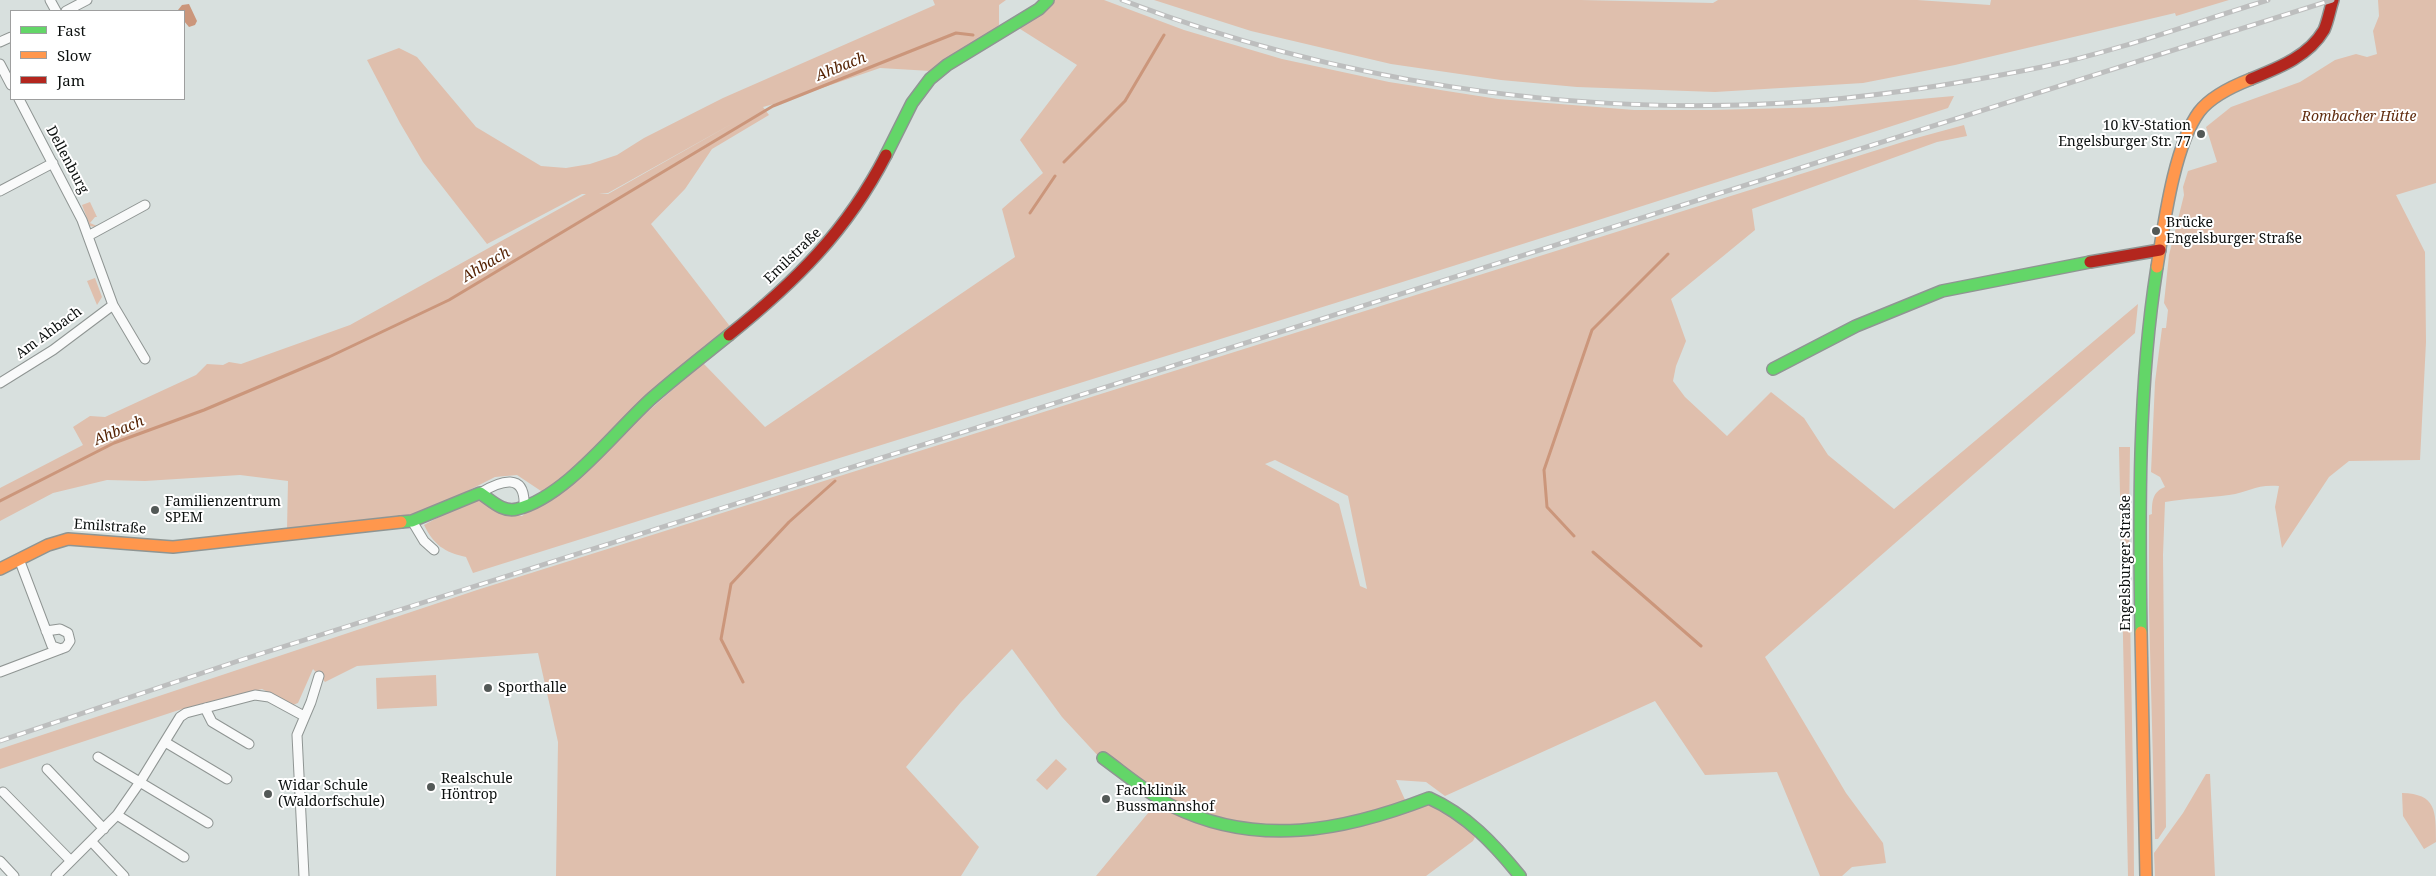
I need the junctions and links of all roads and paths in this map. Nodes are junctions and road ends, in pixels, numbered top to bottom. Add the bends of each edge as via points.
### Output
1 (87, 0) edge
2 (1048, 0) edge
3 (2332, 4) edge
4 (68, 10) edge
5 (0, 64) edge
6 (10, 83) edge
7 (20, 100) edge
8 (53, 163) junction
9 (0, 191) edge
10 (145, 205) dead end
11 (88, 236) junction
12 (2160, 250) junction
13 (113, 305) junction
14 (145, 358) dead end
15 (1773, 369) dead end
16 (0, 383) edge
17 (480, 493) junction
18 (524, 507) junction
19 (412, 520) junction
20 (434, 550) dead end
21 (19, 559) junction
22 (0, 569) edge
23 (46, 631) junction
24 (61, 649) junction
25 (0, 672) edge
26 (319, 676) dead end
27 (205, 708) junction
28 (304, 716) junction
29 (165, 742) junction
30 (249, 744) dead end
31 (98, 757) dead end
32 (1103, 758) dead end
33 (47, 769) dead end
34 (227, 779) dead end
35 (140, 782) junction
36 (3, 792) dead end
37 (117, 815) junction
38 (208, 823) dead end
39 (104, 828) junction
40 (91, 841) junction
41 (184, 857) dead end
42 (0, 861) edge
43 (71, 862) junction
44 (61, 874) edge
45 (14, 876) edge
46 (124, 876) edge
47 (304, 876) edge
48 (1520, 876) edge
49 (2146, 876) edge

1 - 4 street
2 - 18 street, Emilstraße via 932,78 910,105 861,202 811,262 654,397 554,490
3 - 12 street, Engelsburger Straße via 2322,34 2303,55 2222,91 2200,109 2185,137
5 - 6 street
7 - 8 street, Dellenburg
8 - 9 street
8 - 11 street, Dellenburg
10 - 11 street
11 - 13 street, Dellenburg
12 - 15 street via 1942,291 1814,346
12 - 49 street, Engelsburger Straße via 2144,376 2140,509
13 - 14 street, Dellenburg
13 - 16 street, Am Ahbach via 53,350
17 - 18 street via 503,508
17 - 18 street, Emilstraße via 508,480 521,489
17 - 19 street, Emilstraße
19 - 20 street via 424,541
19 - 21 street, Emilstraße via 185,547 68,539
21 - 22 street, Emilstraße
21 - 23 street
23 - 24 street via 52,646
23 - 24 street via 60,629 68,633 70,642
24 - 25 street
26 - 28 street
27 - 28 street via 255,695
27 - 29 street via 180,717
27 - 30 street via 212,722
28 - 47 street via 297,735
29 - 34 street
29 - 35 street
31 - 35 street
32 - 48 street via 1172,805 1220,824 1250,831 1272,833 1335,829 1429,798 1458,813
33 - 39 street
35 - 37 street
35 - 38 street
36 - 43 street
37 - 39 street
37 - 41 street
39 - 40 street
40 - 43 street
40 - 46 street
42 - 45 street
43 - 44 street

